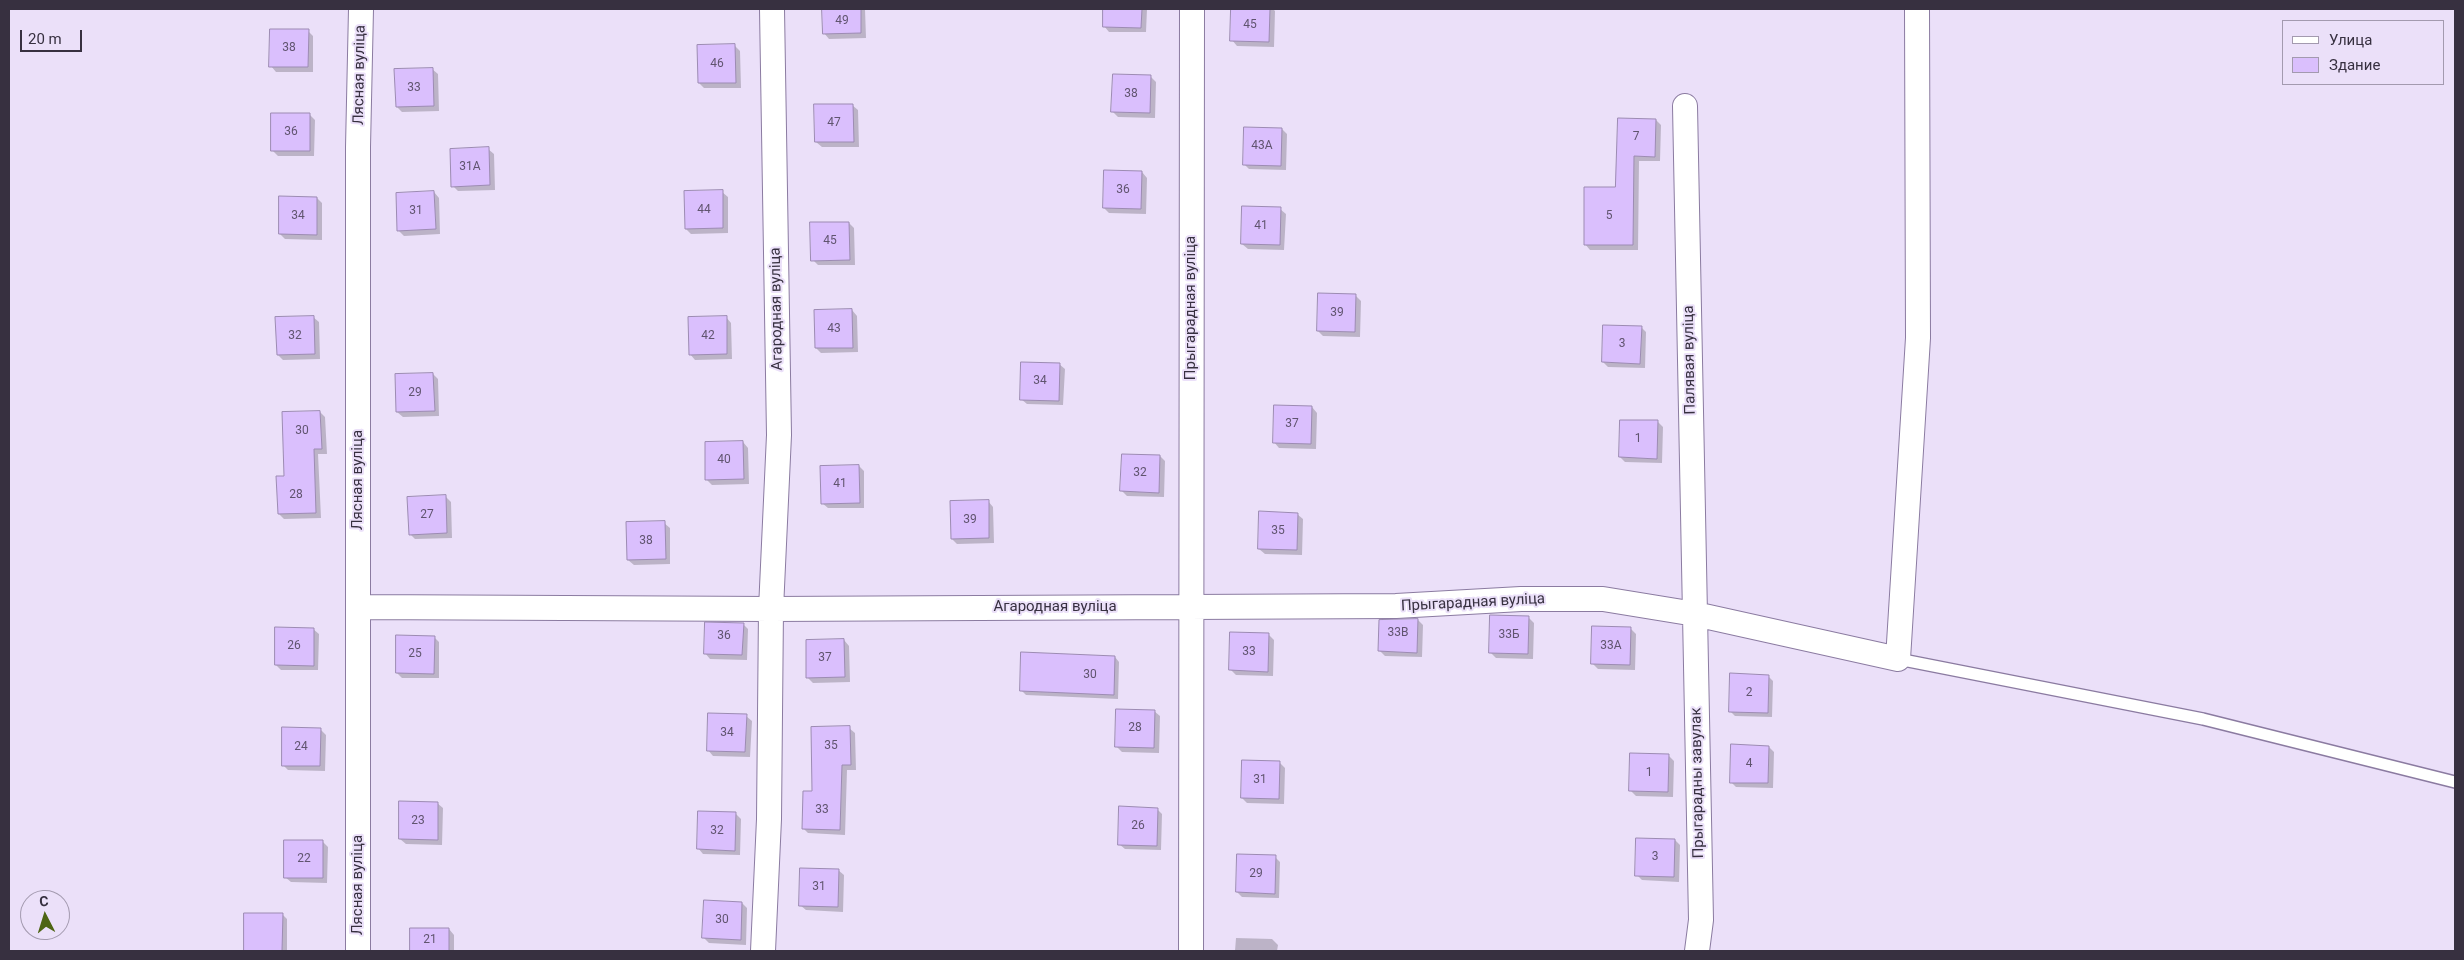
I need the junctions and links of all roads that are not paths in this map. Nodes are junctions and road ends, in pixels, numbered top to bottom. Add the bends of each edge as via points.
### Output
1 (361, 9) edge
2 (772, 9) edge
3 (1192, 9) edge
4 (1917, 9) edge
5 (1685, 106) dead end
6 (1190, 606) junction
7 (358, 608) junction
8 (771, 609) junction
9 (1695, 614) junction
10 (1898, 659) junction
11 (2455, 782) edge
12 (358, 951) edge
13 (763, 951) edge
14 (1191, 951) edge
15 (1697, 951) edge

1 - 7 street, Лясная вуліца
2 - 8 street, Агародная вуліца via 779,435
3 - 6 street, Прыгарадная вуліца
4 - 10 street via 1918,338
5 - 9 street, Палявая вуліца
6 - 8 street, Агародная вуліца
6 - 9 street, Прыгарадная вуліца via 1396,606 1521,599 1603,599
6 - 14 street, Прыгарадная вуліца
7 - 8 street
7 - 12 street, Лясная вуліца
8 - 13 street, Агародная вуліца via 769,820
9 - 10 street, Прыгарадная вуліца
9 - 15 street, Прыгарадны завулак via 1701,920
10 - 11 lane via 2202,719

